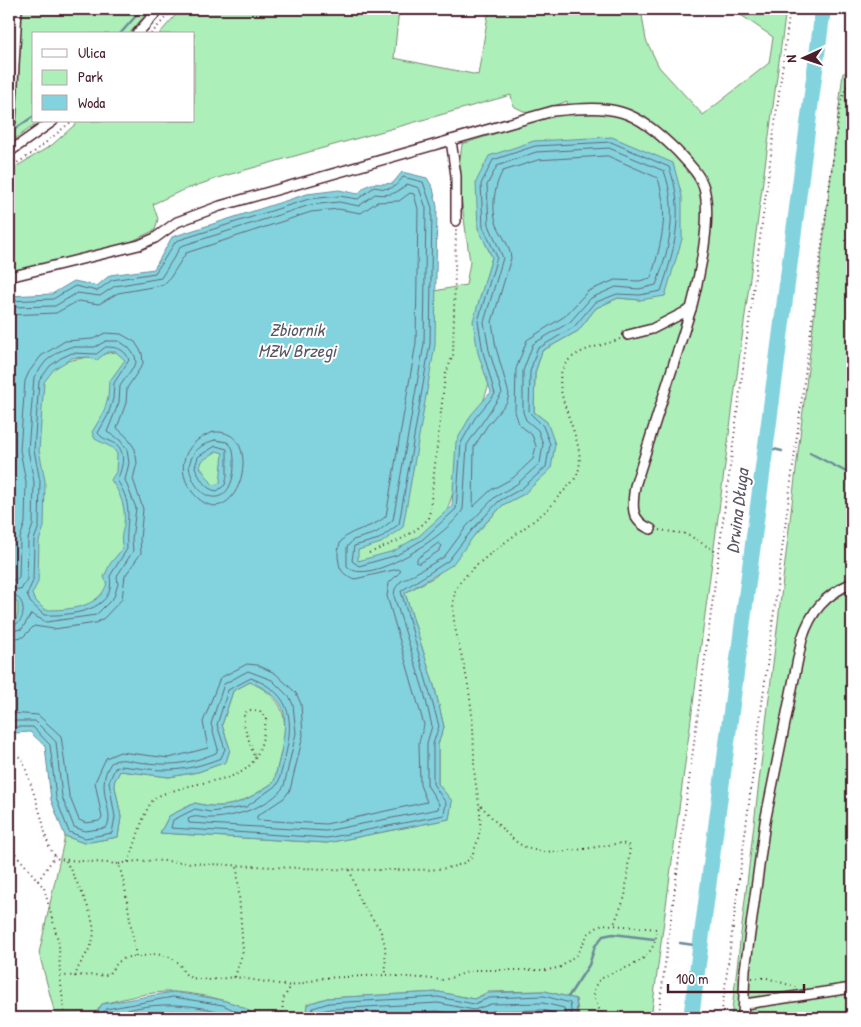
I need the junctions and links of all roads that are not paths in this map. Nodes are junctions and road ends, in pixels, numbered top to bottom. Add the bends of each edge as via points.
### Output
1 (17, 9) edge
2 (159, 9) edge
3 (139, 32) edge
4 (11, 120) dead end
5 (52, 122) edge
6 (451, 140) junction
7 (9, 152) edge
8 (456, 221) road end
9 (9, 277) edge
10 (691, 309) junction
11 (628, 335) road end
12 (651, 529) road end
13 (852, 584) edge
14 (852, 988) edge
15 (745, 1004) junction
16 (743, 1018) edge

1 - 4 street
2 - 3 street
5 - 7 street
6 - 8 street via 456,176
6 - 9 street via 195,214 139,245
6 - 10 street via 553,111 584,108 626,113 646,122 688,162 704,190 704,238
10 - 11 street via 652,328
10 - 12 street via 635,486 634,515 638,522
13 - 15 street via 822,602 809,619 802,639 765,822 745,978
14 - 15 street
15 - 16 street

